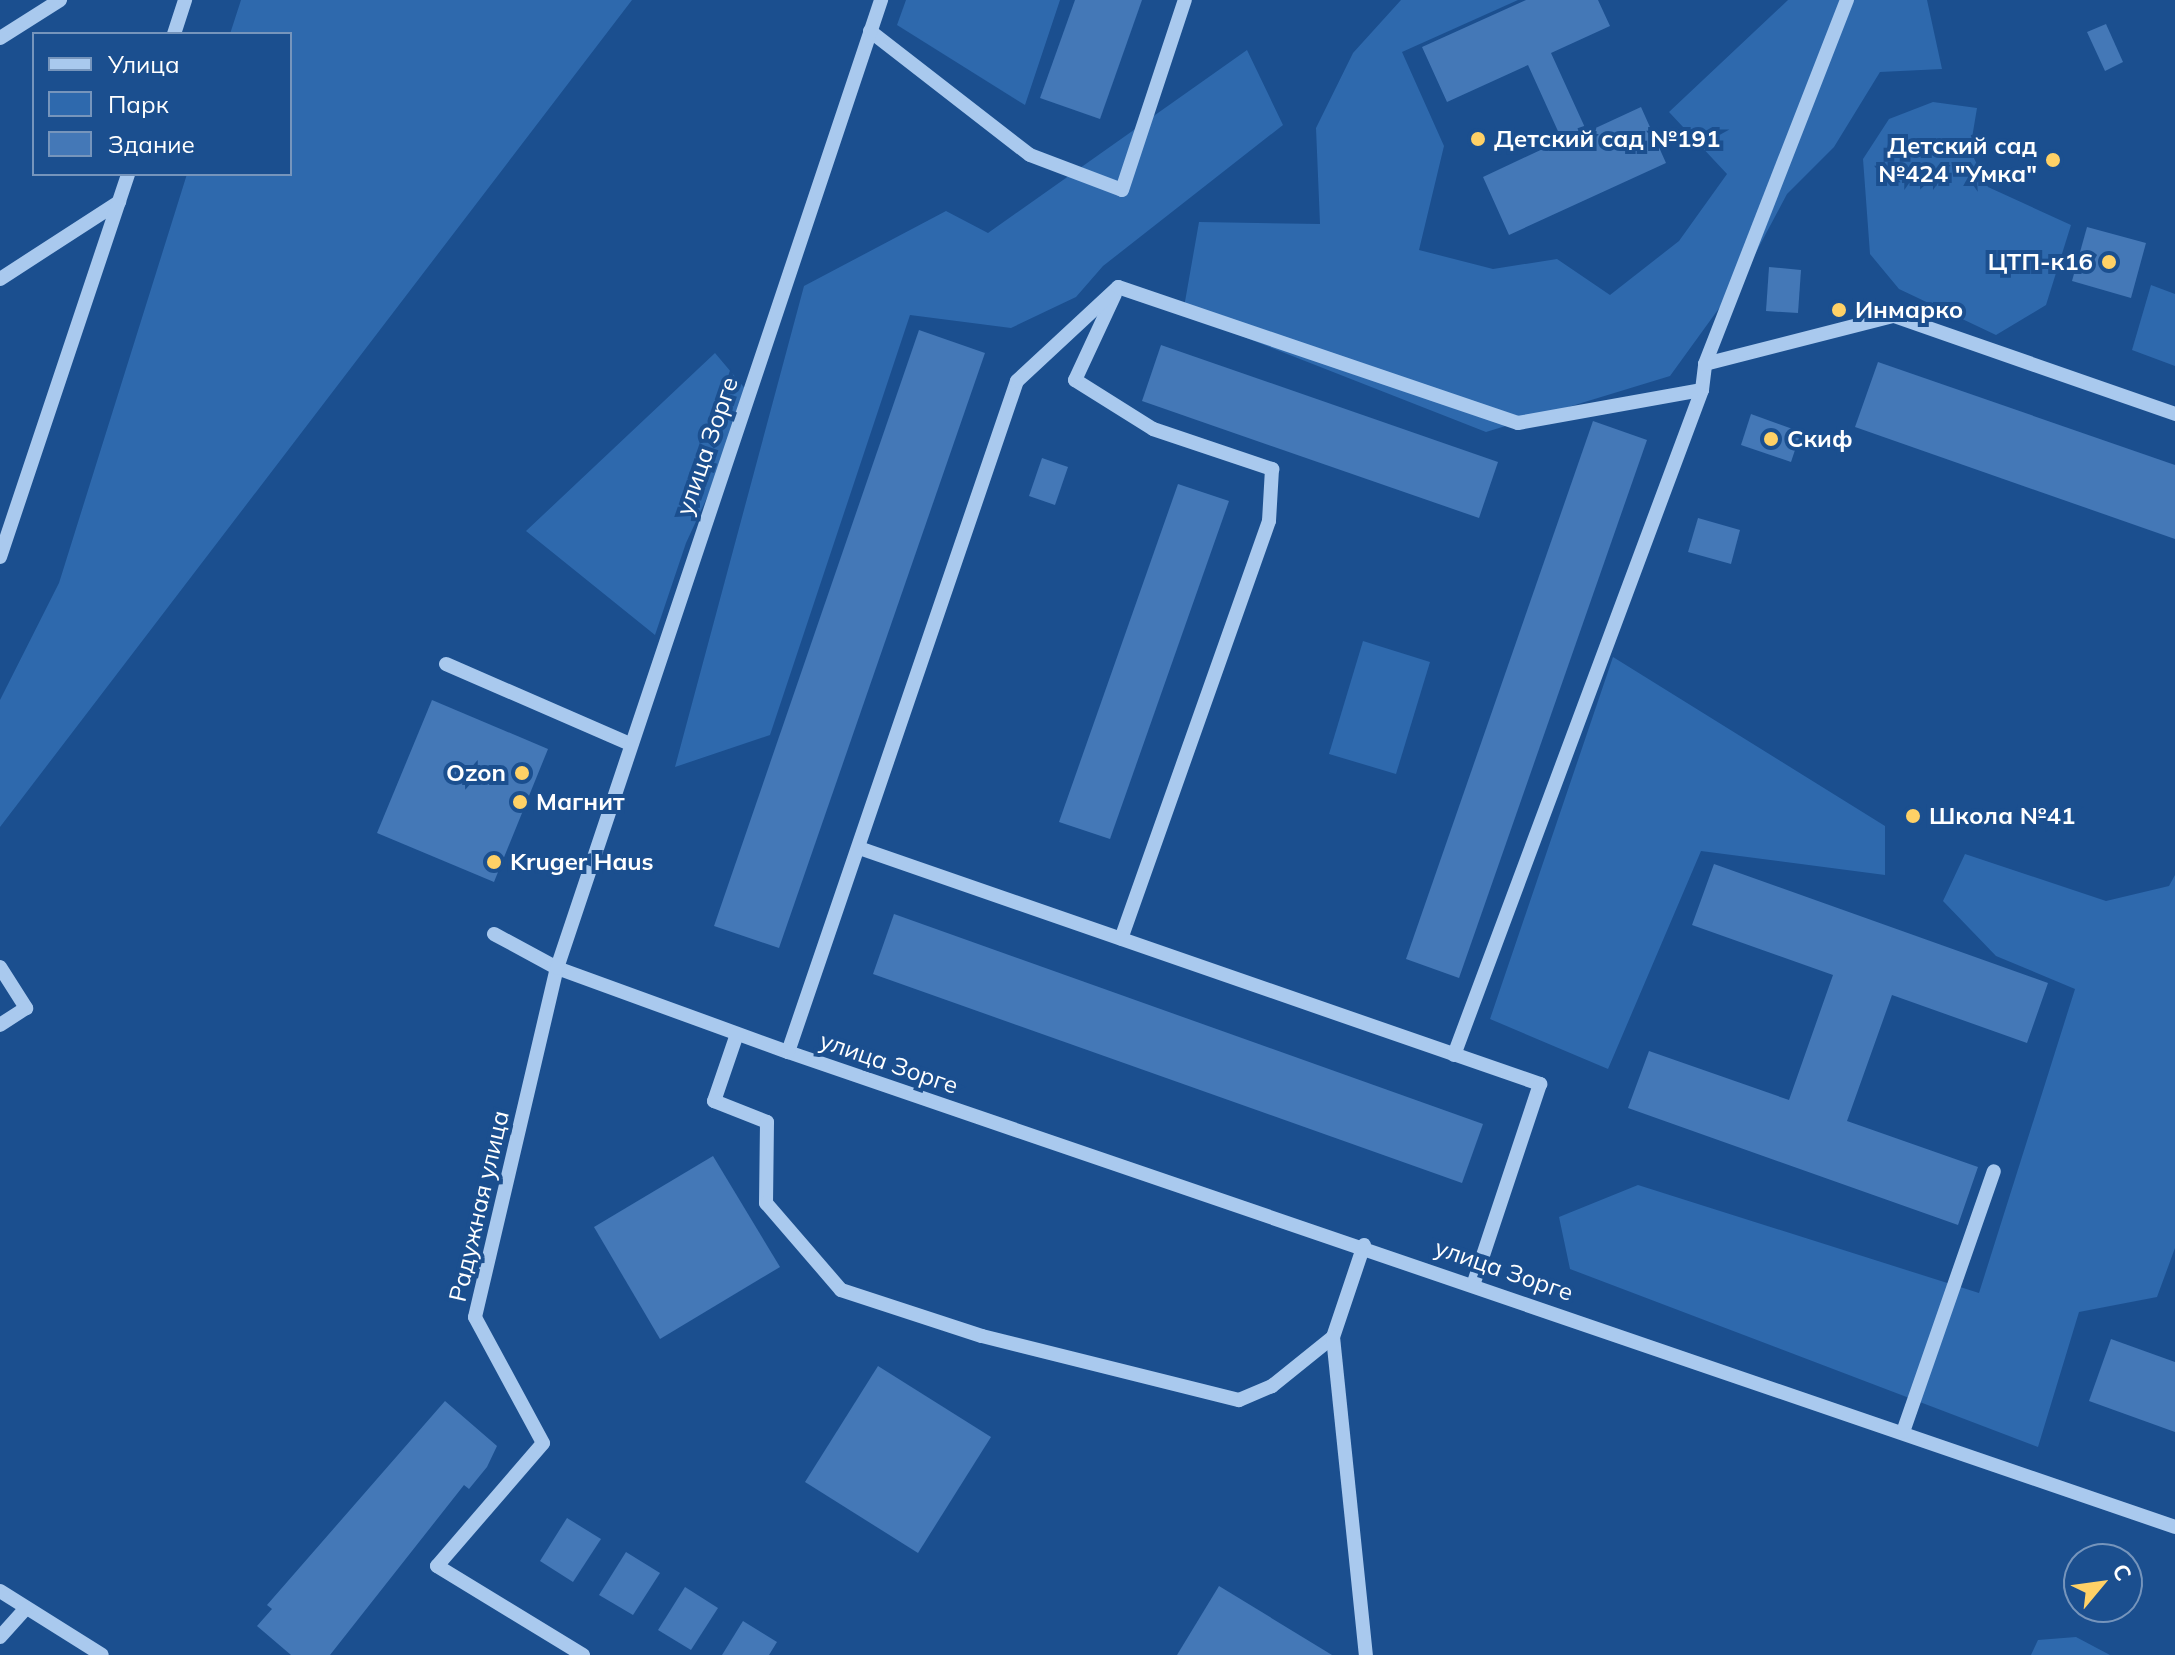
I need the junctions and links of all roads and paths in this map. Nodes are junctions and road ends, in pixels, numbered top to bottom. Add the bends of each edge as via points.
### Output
1 (60, 0) edge
2 (185, 0) edge
3 (881, 0) edge
4 (1185, 0) edge
5 (1847, 0) edge
6 (870, 31) junction
7 (175, 32) edge
8 (0, 38) edge
9 (127, 176) edge
10 (119, 202) junction
11 (0, 279) edge
12 (1118, 287) junction
13 (1705, 364) junction
14 (1702, 390) junction
15 (2175, 414) edge
16 (5, 532) edge
17 (0, 557) edge
18 (446, 664) dead end
19 (630, 744) junction
20 (862, 849) junction
21 (494, 934) dead end
22 (1121, 939) junction
23 (0, 967) edge
24 (557, 968) junction
25 (0, 1025) edge
26 (737, 1034) junction
27 (788, 1052) junction
28 (1454, 1055) junction
29 (1994, 1171) dead end
30 (1364, 1245) junction
31 (1474, 1282) junction
32 (1333, 1337) junction
33 (1903, 1432) junction
34 (2175, 1527) edge
35 (0, 1591) edge
36 (26, 1608) junction
37 (0, 1637) edge
38 (102, 1655) edge
39 (583, 1655) edge
40 (1366, 1655) edge

1 - 8 street
2 - 7 street
3 - 6 street, улица Зорге
4 - 6 street via 1122,190 1030,155
5 - 13 street
6 - 19 street, улица Зорге
9 - 10 street
10 - 11 street
10 - 16 street
12 - 14 street via 1518,423
12 - 20 street via 1017,381
12 - 22 street via 1075,380 1153,429 1272,469 1269,521
13 - 14 street
13 - 15 street via 1894,316
14 - 28 street
16 - 17 street
18 - 19 street
19 - 24 street, улица Зорге
20 - 22 street
20 - 27 street
21 - 24 street
22 - 28 street
23 - 25 street via 26,1008
24 - 26 street, улица Зорге
24 - 39 street, Радужная улица via 475,1317 543,1443 437,1566
26 - 27 street, улица Зорге
26 - 32 street via 714,1101 767,1122 766,1203 841,1290 982,1336 1239,1400 1272,1386
27 - 30 street, улица Зорге
28 - 31 street via 1540,1084
29 - 33 street
30 - 31 street, улица Зорге
30 - 32 street
31 - 33 street, улица Зорге
32 - 40 street
33 - 34 street, улица Зорге
35 - 36 street
36 - 37 street
36 - 38 street

